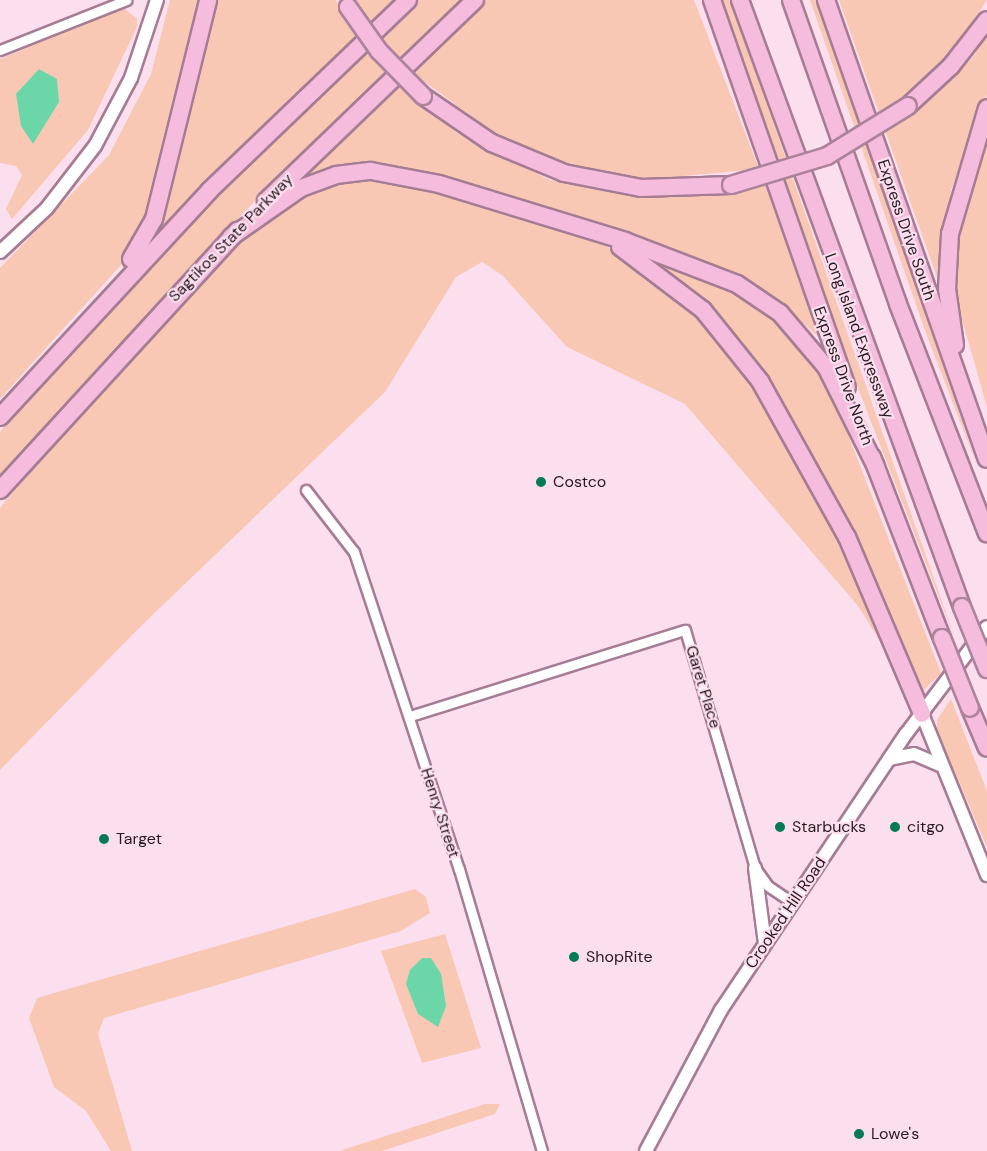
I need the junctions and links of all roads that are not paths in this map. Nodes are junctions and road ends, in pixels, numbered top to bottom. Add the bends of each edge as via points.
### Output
1 (126, 0) edge
2 (157, 0) edge
3 (208, 0) edge
4 (408, 0) edge
5 (475, 0) edge
6 (712, 0) edge
7 (740, 0) edge
8 (791, 0) edge
9 (826, 0) edge
10 (346, 3) edge
11 (987, 20) edge
12 (0, 50) edge
13 (987, 108) edge
14 (987, 124) edge
15 (970, 159) junction
16 (585, 228) junction
17 (231, 237) junction
18 (0, 252) edge
19 (49, 362) junction
20 (0, 417) edge
21 (975, 427) junction
22 (987, 459) edge
23 (876, 467) junction
24 (0, 490) edge
25 (306, 490) dead end
26 (987, 533) edge
27 (987, 627) edge
28 (987, 669) edge
29 (921, 714) junction
30 (410, 716) junction
31 (987, 748) edge
32 (889, 759) junction
33 (942, 766) junction
34 (756, 868) junction
35 (987, 875) edge
36 (793, 903) junction
37 (765, 944) junction
38 (542, 1151) edge
39 (646, 1151) edge

1 - 12 street
2 - 18 main road via 131,78 95,146 47,208
3 - 19 highway via 147,238 89,304
4 - 19 highway via 252,148
5 - 17 highway, Sagtikos State Parkway
6 - 23 highway, Express Drive North
7 - 28 highway, Long Island Expressway, bridge
8 - 26 highway via 902,315
9 - 21 highway, Express Drive South
10 - 11 highway, bridge via 379,51 423,96 492,143 564,173 641,188 731,185 827,156 908,106 951,66
13 - 15 highway
14 - 15 highway
15 - 21 highway via 953,214 948,289 954,345
16 - 17 highway via 414,177 359,171 301,188
16 - 23 highway via 712,273 780,313 826,367
16 - 29 highway via 673,283 746,360 834,510
17 - 24 highway, Sagtikos State Parkway
19 - 20 highway
21 - 22 highway, Express Drive South
23 - 31 highway, Express Drive North, bridge
25 - 30 street, Henry Street via 354,552
27 - 29 main road, Crooked Hill Road
29 - 32 main road, Crooked Hill Road
29 - 33 main road
30 - 34 street, Garet Place via 685,630
30 - 38 street, Henry Street
32 - 33 main road via 914,754
32 - 36 main road, Crooked Hill Road
33 - 35 main road
34 - 36 street, Garet Place via 768,886
34 - 37 main road
36 - 37 main road, Crooked Hill Road
37 - 39 main road, Crooked Hill Road via 699,1045

